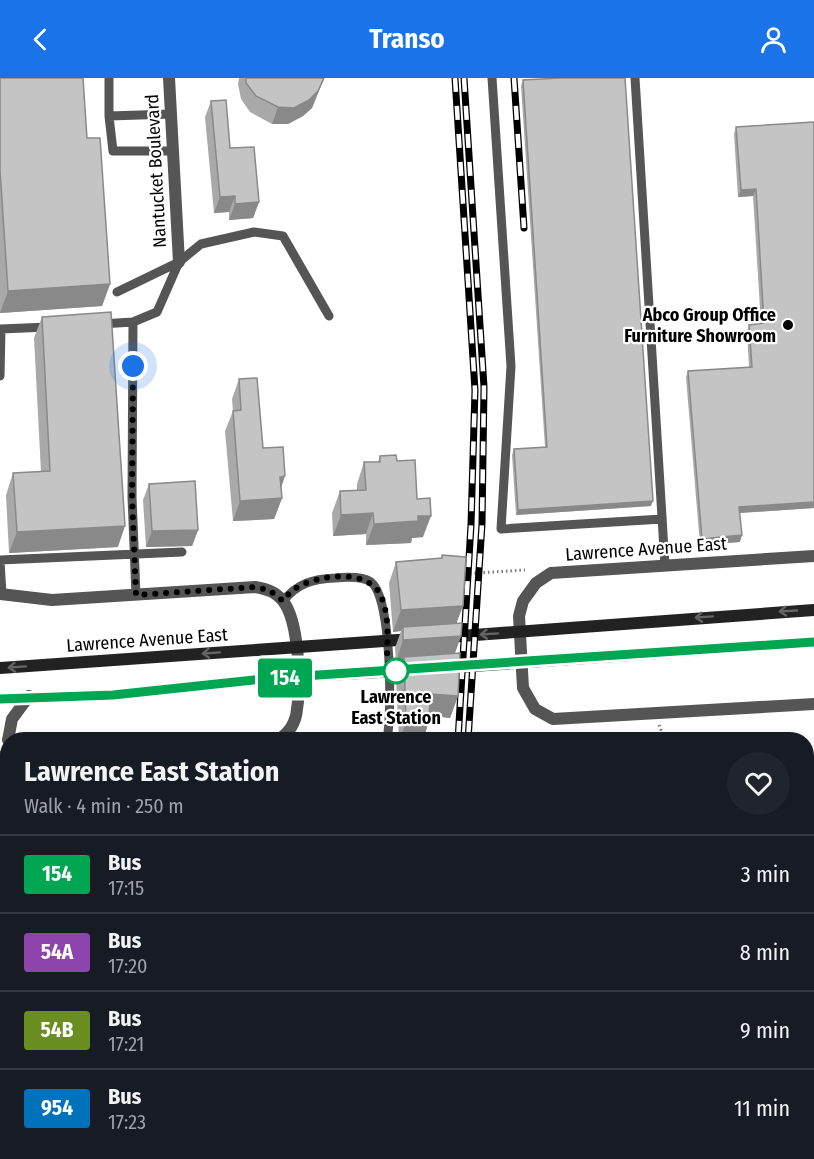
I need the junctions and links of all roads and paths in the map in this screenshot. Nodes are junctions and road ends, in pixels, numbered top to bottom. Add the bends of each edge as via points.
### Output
1 (109, 78) edge
2 (169, 78) edge
3 (492, 78) edge
4 (635, 78) edge
5 (171, 114) junction
6 (110, 116) junction
7 (173, 151) junction
8 (179, 262) junction
9 (117, 292) dead end
10 (329, 316) dead end
11 (133, 322) junction
12 (89, 324) edge
13 (56, 326) edge
14 (0, 376) edge
15 (662, 519) junction
16 (182, 552) dead end
17 (134, 555) junction
18 (814, 556) edge
19 (0, 561) edge
20 (665, 566) junction
21 (525, 570) dead end
22 (451, 575) edge
23 (1, 594) edge
24 (136, 595) junction
25 (283, 601) junction
26 (814, 610) edge
27 (814, 642) edge
28 (0, 668) edge
29 (30, 696) junction
30 (0, 699) edge
31 (814, 704) edge
32 (10, 732) edge
33 (287, 732) edge
34 (387, 732) edge

1 - 6 lane
2 - 5 street, Nantucket Boulevard
3 - 15 lane via 511,366 501,529
4 - 15 lane
5 - 6 lane
5 - 7 street, Nantucket Boulevard
6 - 7 lane via 113,152
7 - 8 street, Nantucket Boulevard
8 - 9 lane
8 - 10 lane via 201,244 254,232 283,236
8 - 11 lane via 157,312
11 - 12 lane
11 - 17 lane
13 - 14 lane via 1,329
15 - 20 lane
16 - 17 lane
17 - 19 lane
17 - 24 lane
18 - 20 street, Lawrence Avenue East
19 - 23 lane
20 - 31 street, Lawrence Avenue East via 551,573 536,583 523,601 519,616 523,688 535,709 553,719
21 - 22 path
23 - 24 street via 52,600
24 - 25 street via 255,587 269,590
25 - 33 street via 296,630 297,710
25 - 34 lane via 294,588 314,579 352,577 370,582 380,594 386,618
26 -> 28 main road, Lawrence Avenue East
27 - 29 main road via 273,678 113,695
29 - 30 main road
29 - 32 street via 12,719

